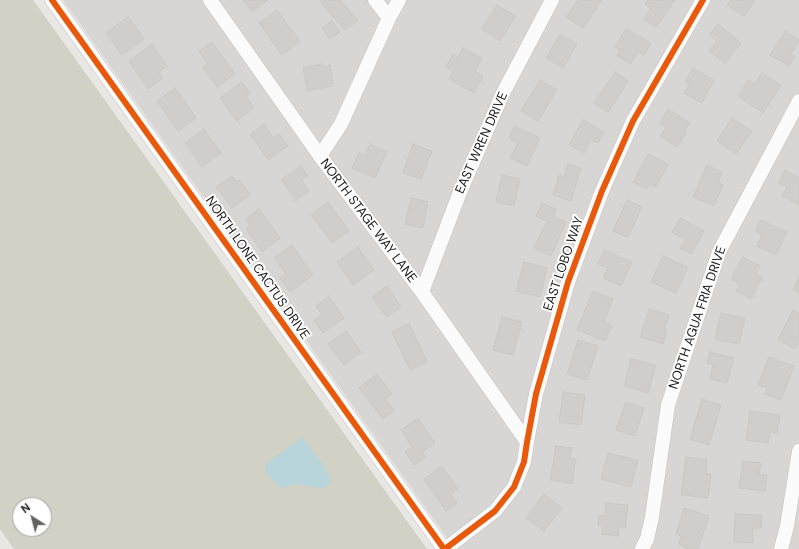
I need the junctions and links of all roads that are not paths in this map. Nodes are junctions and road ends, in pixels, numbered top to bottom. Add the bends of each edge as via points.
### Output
1 (52, 0) edge
2 (210, 0) edge
3 (375, 0) edge
4 (399, 0) edge
5 (552, 0) edge
6 (703, 0) edge
7 (389, 18) junction
8 (799, 101) edge
9 (320, 156) junction
10 (422, 292) junction
11 (527, 442) junction
12 (799, 451) edge
13 (444, 549) edge
14 (642, 549) edge
15 (781, 549) edge

1 - 13 street, NORTH LONE CACTUS DRIVE
2 - 9 street, NORTH STAGE WAY LANE
3 - 7 street
4 - 7 street
5 - 10 street, EAST WREN DRIVE via 503,93 460,192
6 - 11 street, EAST LOBO WAY via 633,122 602,191 568,282 536,394
7 - 9 street via 341,124
8 - 14 street, NORTH AGUA FRIA DRIVE via 720,252 668,405 652,517
9 - 10 street, NORTH STAGE WAY LANE
10 - 11 street, NORTH STAGE WAY LANE
11 - 13 street, EAST LOBO WAY via 524,462 514,487 495,511
12 - 15 street

